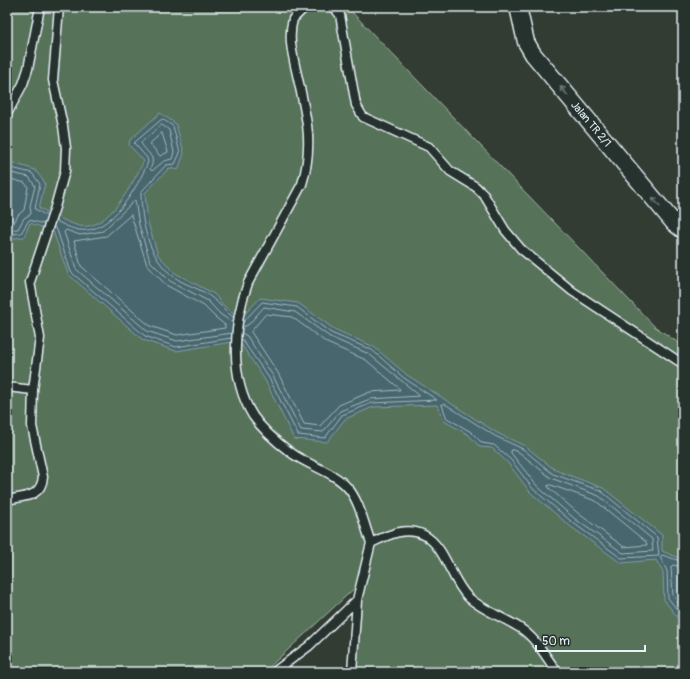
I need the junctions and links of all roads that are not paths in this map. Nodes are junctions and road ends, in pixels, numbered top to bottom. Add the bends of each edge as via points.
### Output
1 (40, 7) edge
2 (59, 7) edge
3 (305, 7) edge
4 (334, 7) edge
5 (518, 7) edge
6 (7, 114) edge
7 (683, 230) edge
8 (683, 364) edge
9 (7, 388) edge
10 (33, 390) junction
11 (7, 500) edge
12 (372, 543) junction
13 (357, 600) junction
14 (274, 672) edge
15 (352, 672) edge
16 (557, 672) edge

1 - 6 lane via 28,69
2 - 10 lane via 53,80 64,126 65,171 30,282 40,338
3 - 12 lane via 292,18 290,41 308,127 308,166 302,184 248,283 239,314 239,381 254,417 290,452 348,487
4 - 8 lane via 340,15 356,105 363,117 429,147 450,171 484,195 505,230 521,249 572,291
7 -> 5 street, Jalan TR 2/1 via 674,223 533,54 526,42
9 - 10 lane
10 - 11 lane via 32,426 43,477 42,485 34,494
12 - 13 lane
12 - 16 lane via 397,532 410,531 423,535 435,543 468,597 521,629 536,642
13 - 14 lane via 309,646
13 - 15 lane

